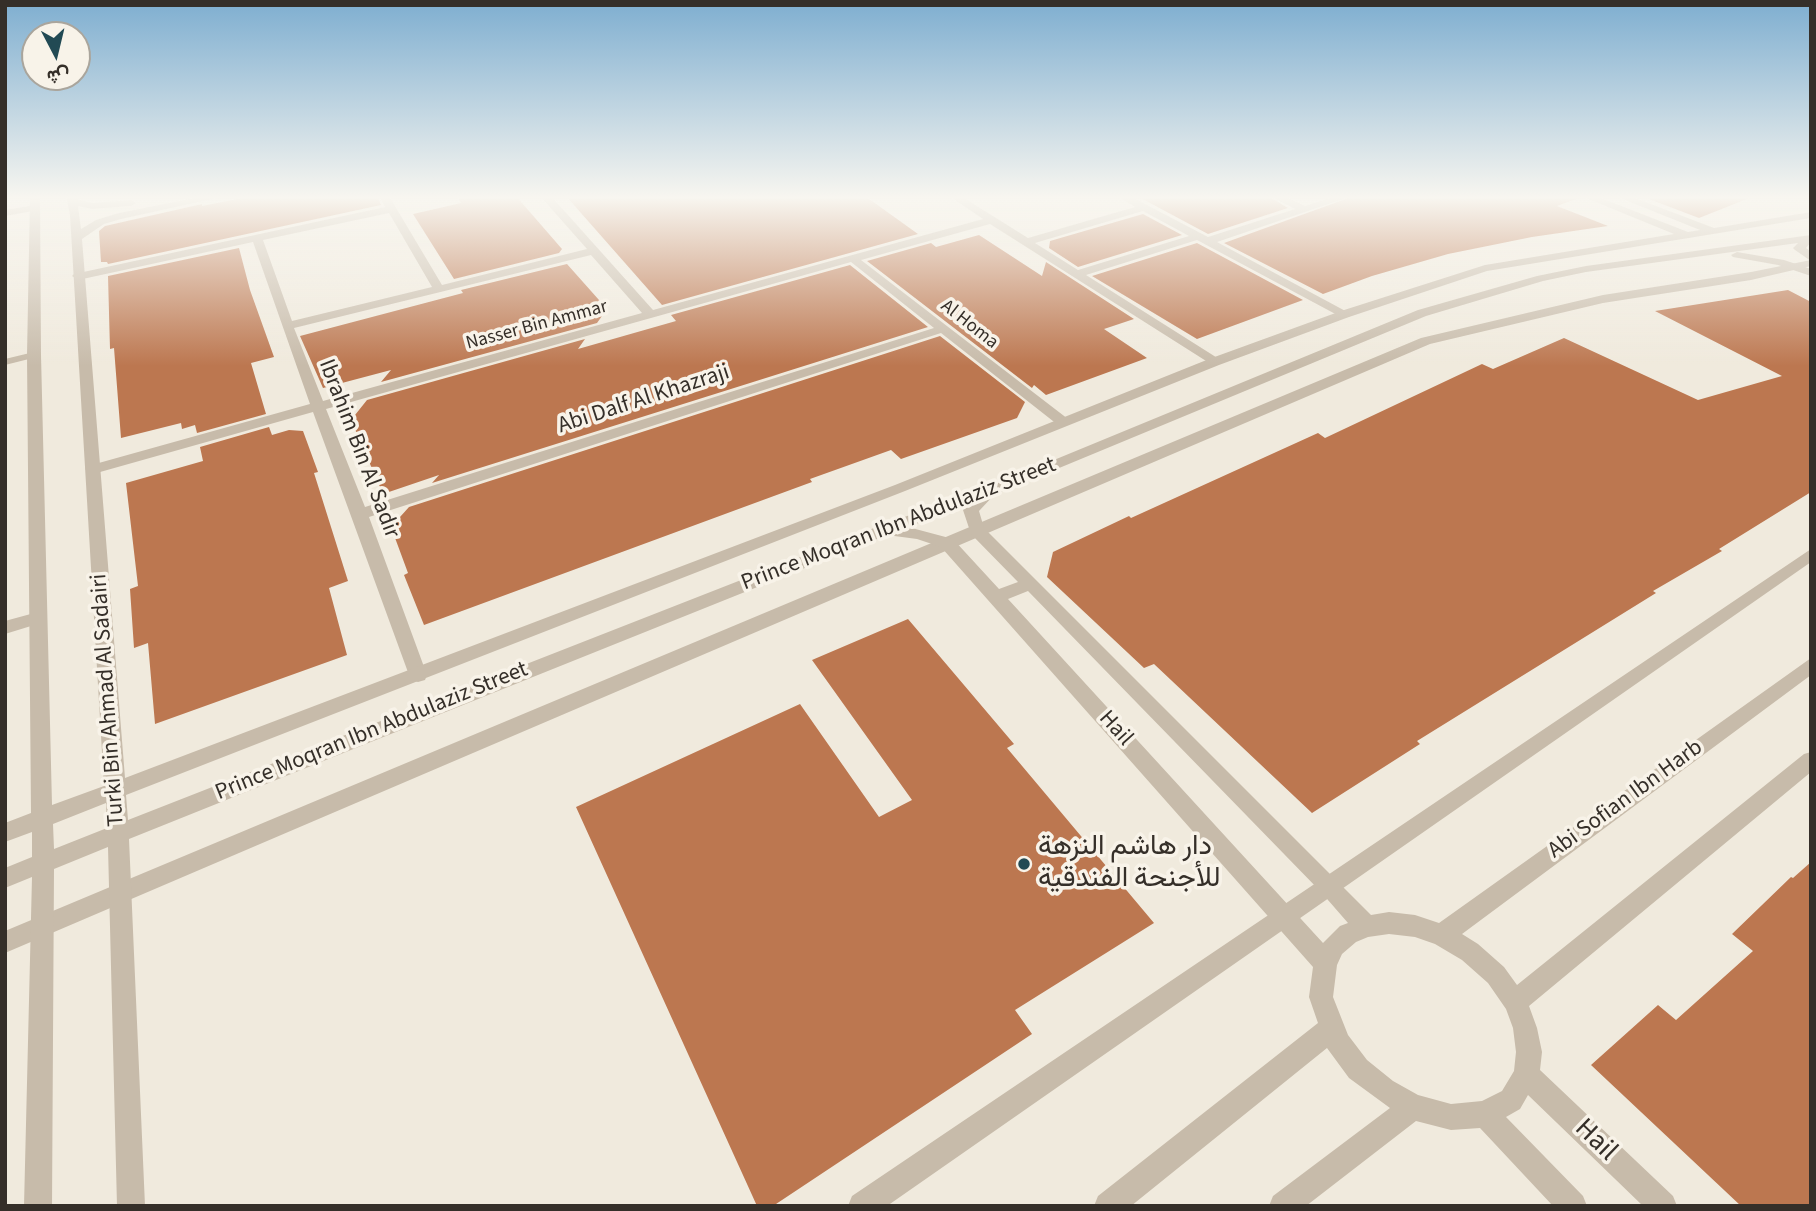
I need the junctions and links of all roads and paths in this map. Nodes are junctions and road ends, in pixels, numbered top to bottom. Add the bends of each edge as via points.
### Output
1 (35, 253) edge
2 (77, 253) edge
3 (192, 253) edge
4 (262, 253) edge
5 (417, 253) edge
6 (587, 253) edge
7 (594, 253) edge
8 (872, 253) edge
9 (1043, 253) edge
10 (1154, 253) edge
11 (1229, 253) edge
12 (1568, 253) junction
13 (1571, 253) edge
14 (1716, 253) edge
15 (1723, 253) edge
16 (852, 258) junction
17 (1805, 262) edge
18 (1594, 268) junction
19 (1811, 273) edge
20 (1077, 274) junction
21 (78, 276) junction
22 (438, 288) junction
23 (1345, 314) junction
24 (651, 315) junction
25 (287, 326) junction
26 (942, 329) junction
27 (34, 355) junction
28 (5, 362) edge
29 (1214, 362) junction
30 (317, 406) junction
31 (1063, 422) junction
32 (93, 469) junction
33 (991, 491) junction
34 (360, 514) junction
35 (885, 530) junction
36 (977, 530) junction
37 (947, 543) junction
38 (1811, 554) edge
39 (1030, 584) junction
40 (996, 597) junction
41 (38, 618) junction
42 (5, 628) edge
43 (1811, 665) edge
44 (418, 675) junction
45 (1811, 760) edge
46 (115, 791) junction
47 (42, 819) junction
48 (118, 832) junction
49 (5, 833) edge
50 (43, 863) junction
51 (5, 878) edge
52 (1329, 885) junction
53 (121, 894) junction
54 (1283, 916) junction
55 (44, 925) junction
56 (1366, 926) junction
57 (1441, 935) junction
58 (5, 942) edge
59 (1325, 963) junction
60 (1515, 1002) junction
61 (1331, 1029) junction
62 (1526, 1075) junction
63 (1413, 1107) junction
64 (1485, 1114) junction
65 (38, 1206) edge
66 (131, 1206) edge
67 (862, 1206) edge
68 (1108, 1206) edge
69 (1283, 1206) edge
70 (1573, 1206) edge
71 (1663, 1206) edge

1 - 27 street
2 - 21 street, Turki Bin Ahmad Al Sadairi
3 - 21 street
4 - 25 street, Ibrahim Bin Al Sadir
5 - 22 street
6 - 22 street
7 - 24 street
8 - 16 street, Nasser Bin Ammar
9 - 20 street
10 - 20 street
11 - 23 street
12 - 13 street, Prince Moqran Ibn Abdulaziz Street
12 - 18 street
12 - 23 street, Prince Moqran Ibn Abdulaziz Street via 1485,268
14 - 18 street, Prince Moqran Ibn Abdulaziz Street
15 - 17 street
16 - 24 street, Nasser Bin Ammar
16 - 26 street, Al Homa
17 - 19 street
17 - 36 street via 1603,299 1426,341
18 - 33 street, Prince Moqran Ibn Abdulaziz Street via 1541,278 1422,313
20 - 29 street
21 - 32 street, Turki Bin Ahmad Al Sadairi
22 - 25 street
23 - 29 street, Prince Moqran Ibn Abdulaziz Street
24 - 30 street, Nasser Bin Ammar
25 - 30 street, Ibrahim Bin Al Sadir
26 - 31 street, Al Homa
26 - 34 street, Abi Dalf Al Khazraji
27 - 28 lane
27 - 41 street
29 - 31 street, Prince Moqran Ibn Abdulaziz Street
30 - 32 street, Nasser Bin Ammar
30 - 34 street, Ibrahim Bin Al Sadir
31 - 44 street, Prince Moqran Ibn Abdulaziz Street
32 - 46 street, Turki Bin Ahmad Al Sadairi
33 - 35 street, Prince Moqran Ibn Abdulaziz Street
33 - 36 street via 971,510
34 - 44 street, Ibrahim Bin Al Sadir
35 - 37 street
35 - 48 street, Prince Moqran Ibn Abdulaziz Street
36 - 37 street
36 - 39 street, Hail
37 - 40 street, Hail
37 - 53 street
38 - 52 street
39 - 40 street
39 - 52 street, Hail
40 - 54 street, Hail
41 - 42 street
41 - 47 street
43 - 57 street, Abi Sofian Ibn Harb
44 - 46 street, Prince Moqran Ibn Abdulaziz Street
45 - 60 street
46 - 47 street, Prince Moqran Ibn Abdulaziz Street
46 - 48 street, Turki Bin Ahmad Al Sadairi
47 - 49 street, Prince Moqran Ibn Abdulaziz Street
47 - 50 street
48 - 50 street, Prince Moqran Ibn Abdulaziz Street
48 - 53 street, Turki Bin Ahmad Al Sadairi
50 - 51 street, Prince Moqran Ibn Abdulaziz Street
50 - 55 street
52 - 54 street
52 - 56 street, Hail
53 - 55 street
53 - 66 street, Turki Bin Ahmad Al Sadairi
54 - 59 street, Hail
54 - 67 street
55 - 58 street
55 - 65 street
56 - 57 street via 1415,926
56 - 59 street via 1334,946
57 - 60 street via 1496,975
59 - 61 street via 1321,997
60 - 62 street via 1529,1052
61 - 63 street via 1358,1069
61 - 68 street
62 - 64 street via 1511,1100
62 - 71 street, Hail
63 - 64 street via 1451,1117
63 - 69 street
64 - 70 street

